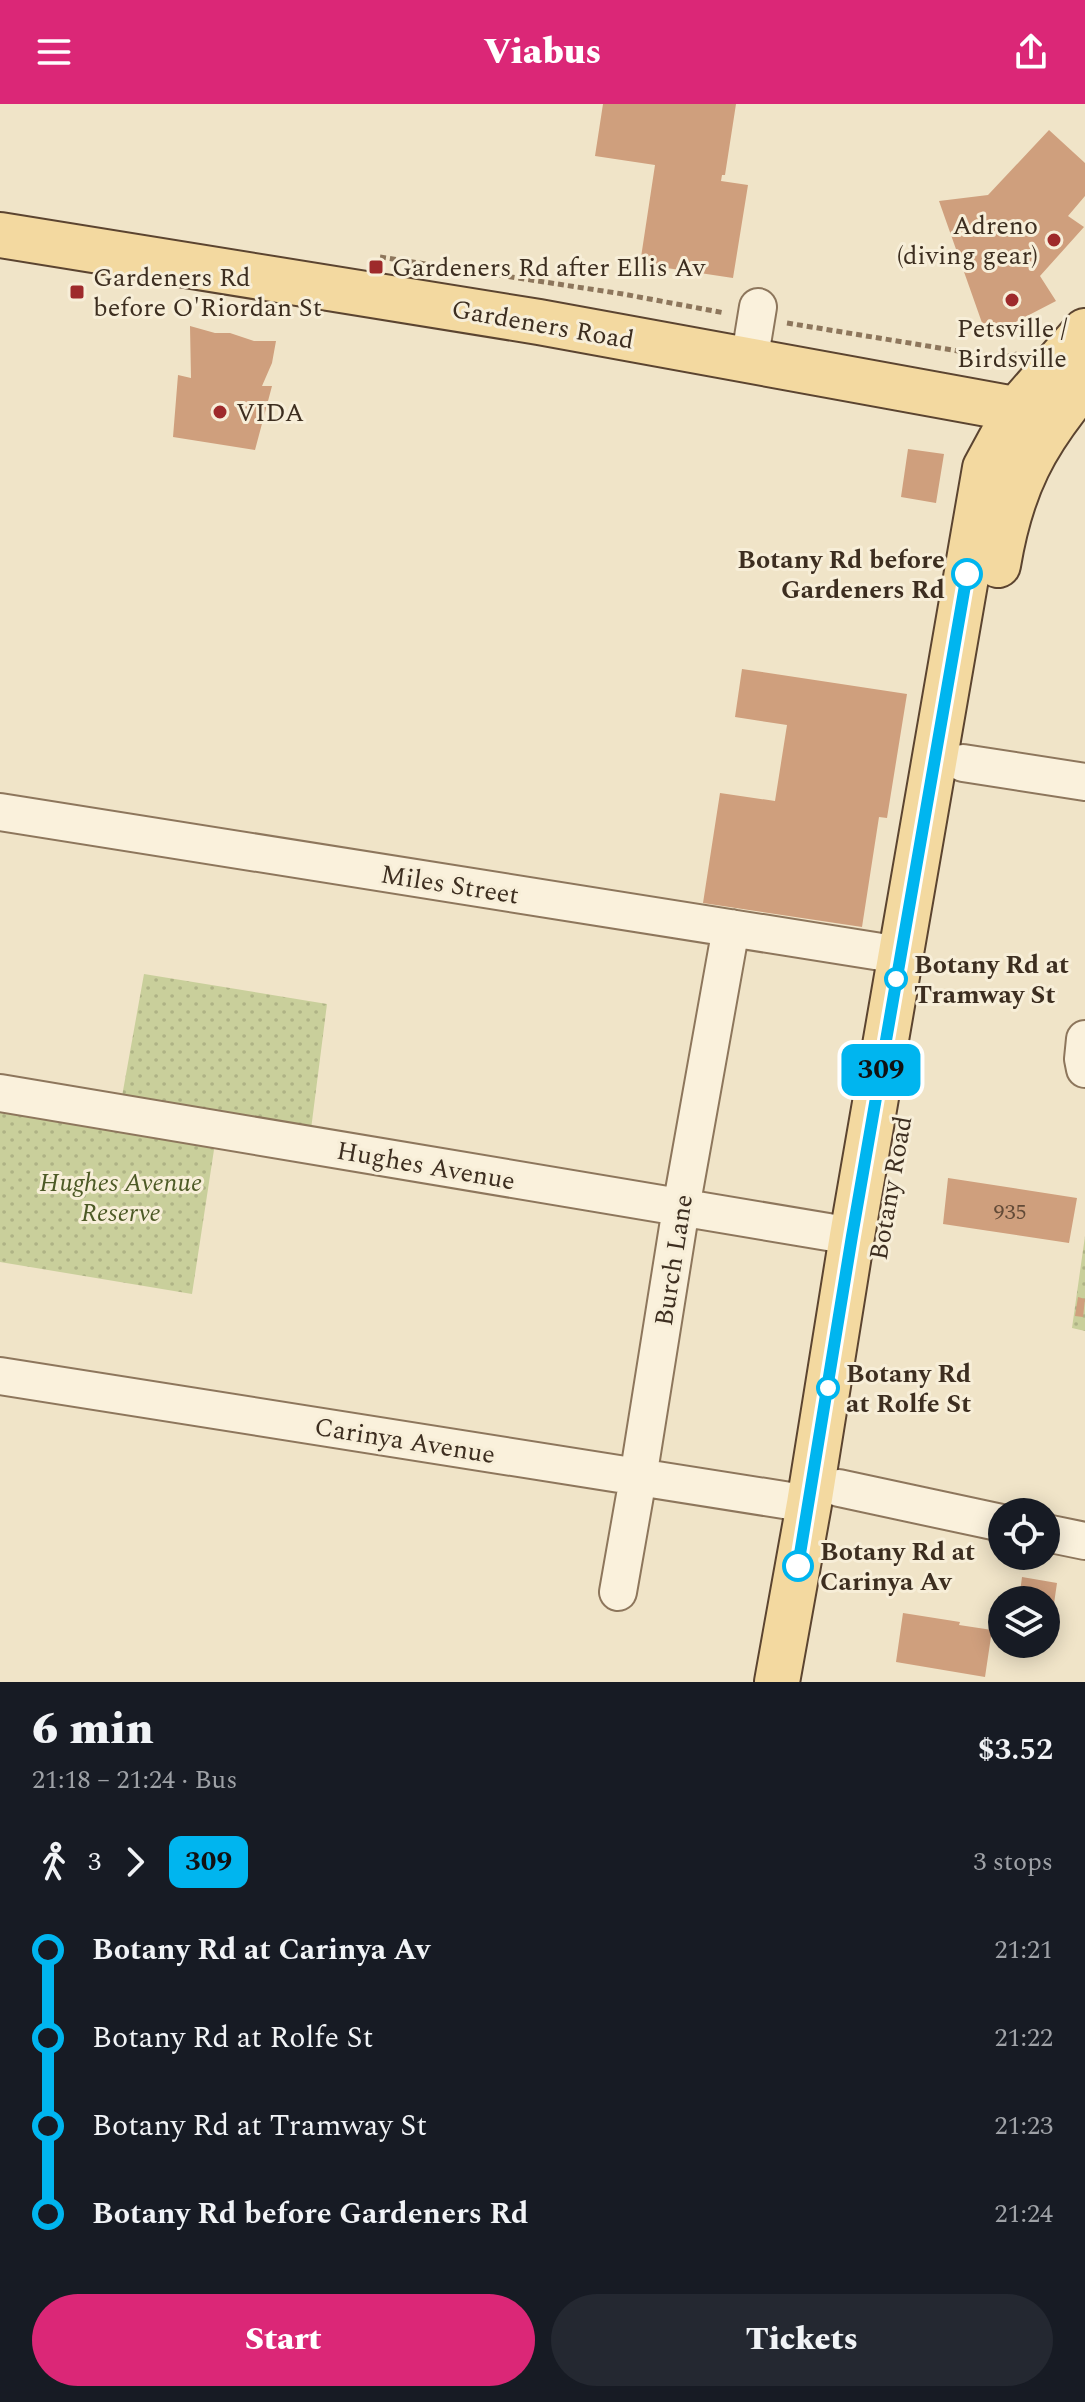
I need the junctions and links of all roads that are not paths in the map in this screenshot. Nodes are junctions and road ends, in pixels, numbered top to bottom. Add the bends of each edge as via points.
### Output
1 (0, 235) edge
2 (758, 307) dead end
3 (1085, 331) edge
4 (749, 362) junction
5 (1085, 383) edge
6 (1053, 416) edge
7 (963, 763) junction
8 (1085, 782) edge
9 (0, 812) edge
10 (731, 928) junction
11 (900, 955) junction
12 (1085, 1039) edge
13 (1085, 1069) edge
14 (0, 1093) edge
15 (681, 1208) junction
16 (852, 1236) junction
17 (0, 1376) edge
18 (638, 1478) junction
19 (824, 1496) junction
20 (988, 1521) edge
21 (1060, 1536) edge
22 (1085, 1541) edge
23 (618, 1592) dead end
24 (777, 1682) edge
25 (805, 1682) edge

1 - 4 main road, Gardeners Road via 539,322
2 - 4 street
3 - 6 main road, Botany Road
4 - 6 main road, Gardeners Road
5 - 6 main road, Botany Road
6 - 7 main road, Botany Road via 1010,507
6 - 11 main road, Botany Road via 985,468
7 - 8 street
7 - 19 main road, Botany Road
9 - 10 street, Miles Street
10 - 11 street, Miles Street
10 - 15 street, Burch Lane
11 - 16 main road, Botany Road
12 - 13 street
14 - 15 street, Hughes Avenue
15 - 16 street, Hughes Avenue
15 - 18 street, Burch Lane
16 - 19 main road, Botany Road
17 - 18 street, Carinya Avenue
18 - 19 street, Carinya Avenue
18 - 23 street, Burch Lane
19 - 20 street, Carinya Avenue
19 - 24 main road, Botany Road
19 - 25 main road, Botany Road
21 - 22 street

